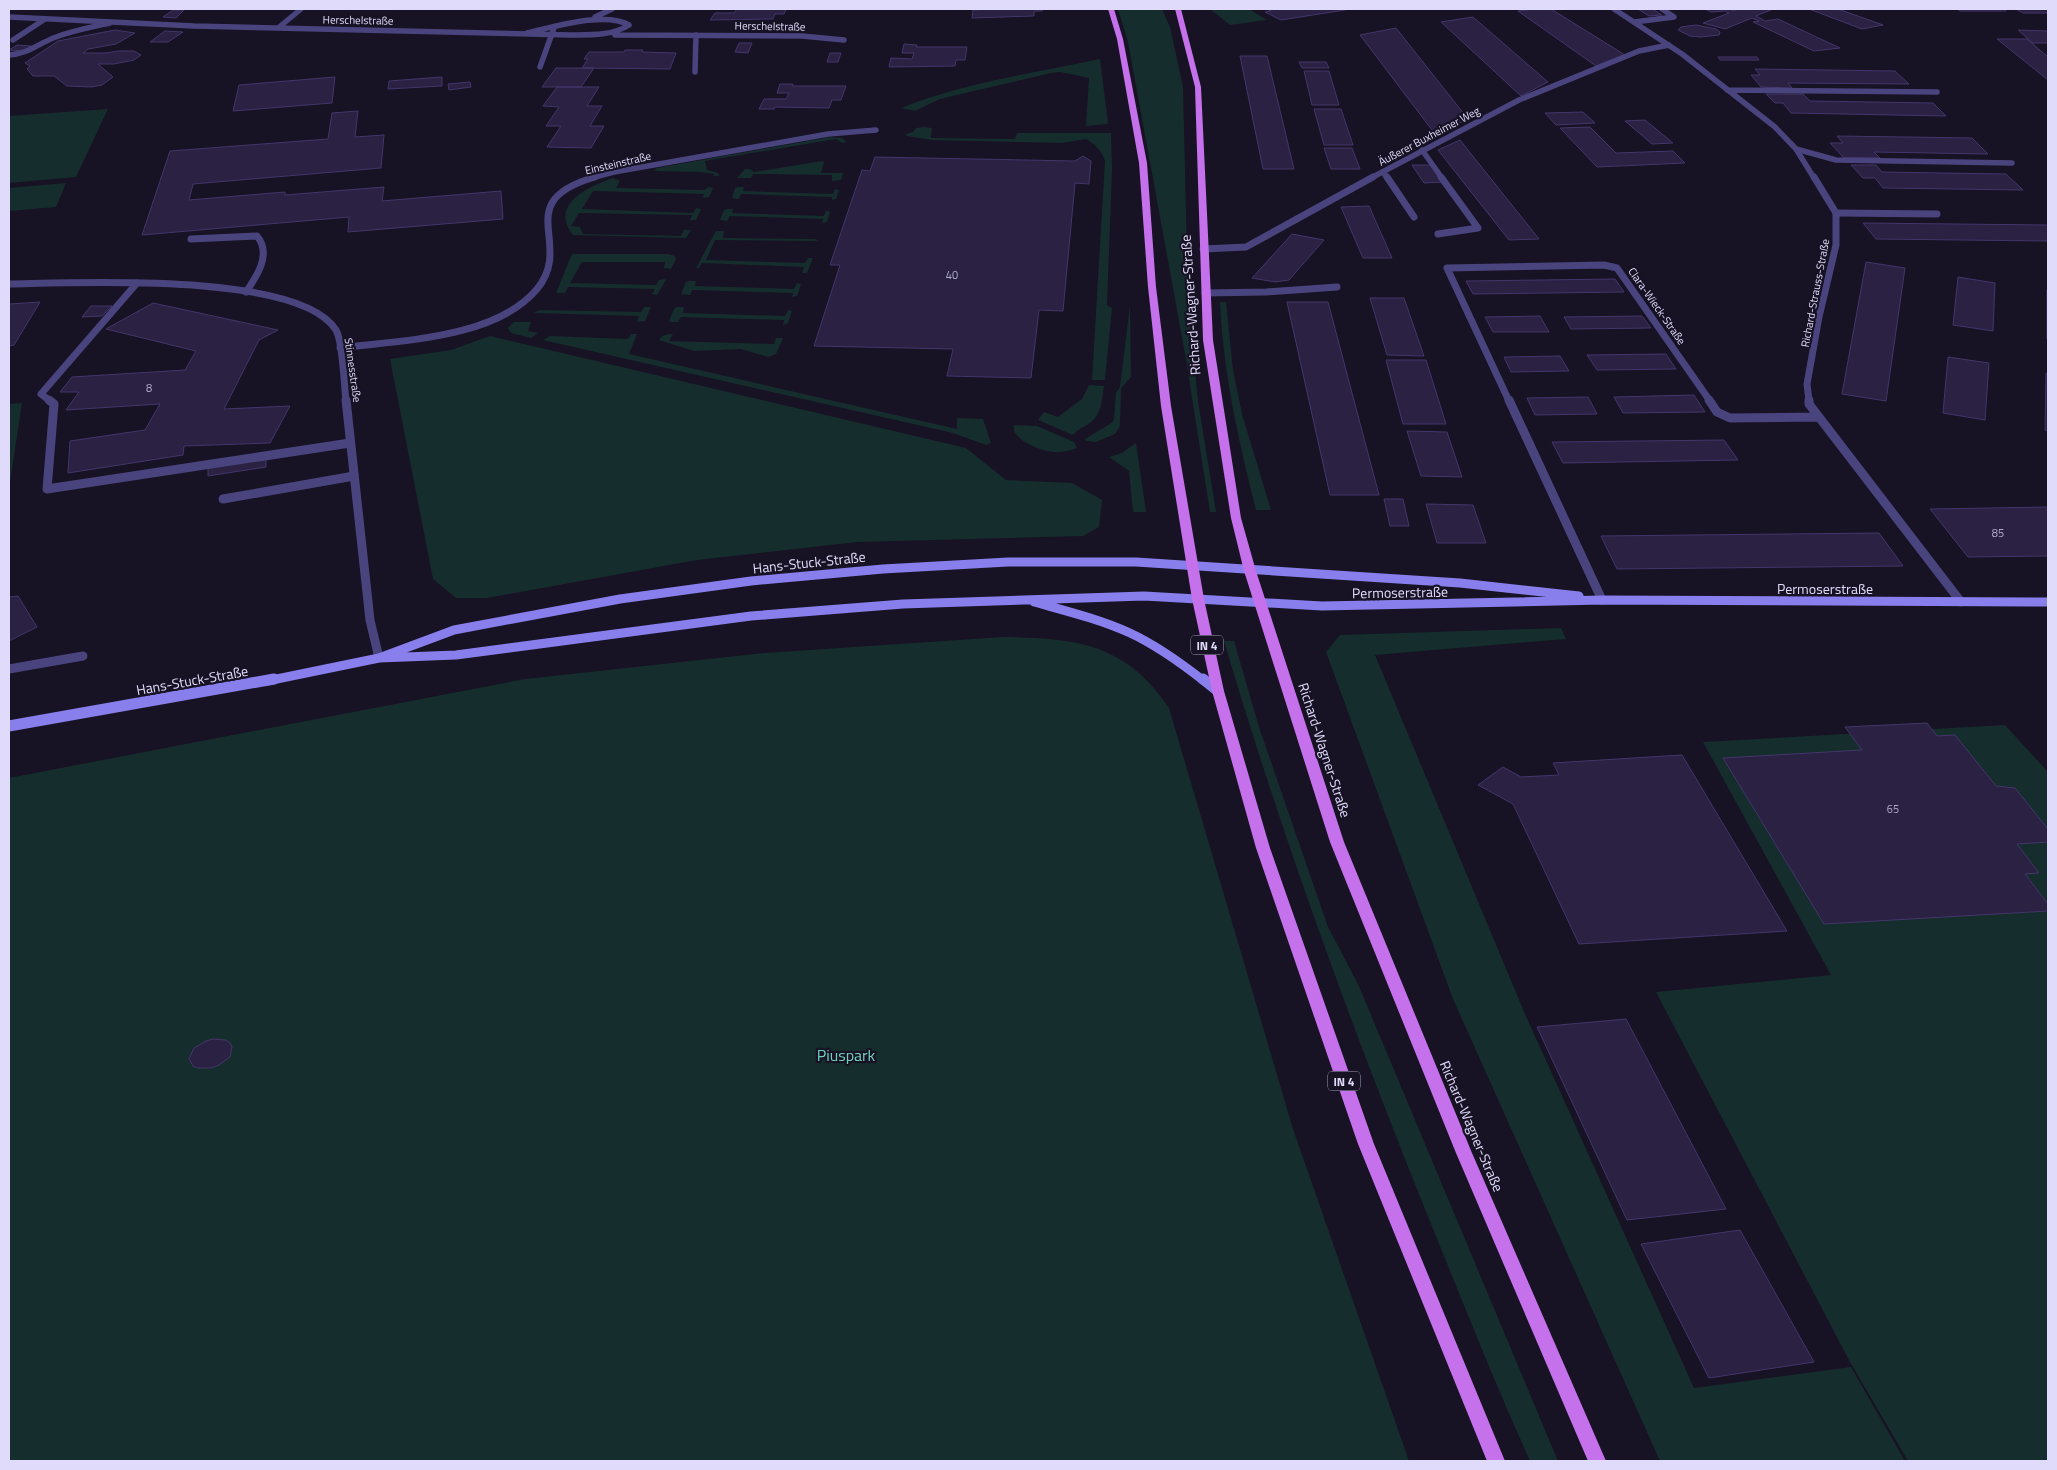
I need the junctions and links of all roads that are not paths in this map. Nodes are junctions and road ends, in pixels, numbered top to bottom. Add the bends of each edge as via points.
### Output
1 (300, 9) edge
2 (612, 9) edge
3 (1112, 9) edge
4 (1178, 9) edge
5 (1614, 9) edge
6 (1662, 9) edge
7 (619, 14) edge
8 (9, 18) edge
9 (45, 19) junction
10 (110, 22) junction
11 (585, 22) junction
12 (1634, 22) junction
13 (628, 27) junction
14 (278, 28) junction
15 (554, 28) junction
16 (527, 33) junction
17 (592, 34) junction
18 (606, 34) junction
19 (553, 35) junction
20 (657, 35) junction
21 (696, 35) junction
22 (13, 40) dead end
23 (844, 40) dead end
24 (1670, 45) junction
25 (9, 55) edge
26 (540, 66) dead end
27 (695, 72) dead end
28 (1728, 90) junction
29 (1937, 92) dead end
30 (876, 130) dead end
31 (1796, 149) junction
32 (1422, 150) junction
33 (2012, 163) dead end
34 (1383, 172) junction
35 (1836, 213) junction
36 (1937, 214) dead end
37 (1414, 217) dead end
38 (1438, 234) dead end
39 (191, 239) dead end
40 (1203, 249) junction
41 (137, 283) junction
42 (9, 284) edge
43 (1337, 287) dead end
44 (246, 292) junction
45 (1206, 293) junction
46 (340, 348) junction
47 (1818, 418) junction
48 (350, 443) junction
49 (354, 476) junction
50 (222, 499) dead end
51 (1192, 566) junction
52 (1250, 571) junction
53 (1198, 599) junction
54 (1026, 600) junction
55 (1602, 600) junction
56 (1961, 602) junction
57 (2048, 602) edge
58 (1260, 603) junction
59 (83, 656) dead end
60 (379, 658) junction
61 (9, 669) edge
62 (1218, 691) junction
63 (9, 726) edge
64 (1496, 1461) edge
65 (1597, 1461) edge

1 - 14 street
2 - 11 street
3 - 51 main road via 1139,135 1166,406
4 - 40 main road, Richard-Wagner-Straße via 1198,87
5 - 12 street
6 - 12 street via 1674,17
7 - 11 street, Herschelstraße
7 - 13 street, Herschelstraße
8 - 9 street, Herschelstraße
9 - 10 street, Herschelstraße
9 - 22 street
10 - 14 street, Herschelstraße
10 - 25 street via 47,40 29,53
11 - 15 street, Herschelstraße
11 - 17 street via 578,27 579,30
12 - 24 street
13 - 18 street, Herschelstraße
13 - 20 street
14 - 16 street, Herschelstraße
15 - 16 street, Herschelstraße
15 - 19 street
16 - 19 street, Herschelstraße
17 - 18 street, Herschelstraße
17 - 19 street, Herschelstraße
18 - 20 street, Herschelstraße
19 - 26 street
20 - 21 street, Herschelstraße
21 - 23 street, Herschelstraße via 802,36
21 - 27 street
24 - 28 street
24 - 32 street, Äußerer Buxheimer Weg via 1639,51 1528,96
28 - 29 street
28 - 31 street via 1775,127
30 - 46 street, Einsteinstraße via 828,134 614,172 586,180 563,190 552,200 547,213 550,262 536,291 522,304 498,317 449,334
31 - 33 street via 1836,160
31 - 35 street
32 - 34 street, Äußerer Buxheimer Weg
32 - 38 street via 1478,228
34 - 37 street
34 - 40 street, Äußerer Buxheimer Weg via 1246,247
35 - 36 street
35 - 47 street, Richard-Strauss-Straße via 1836,245 1807,384 1809,404
39 - 44 street via 257,236 263,241 265,251 255,279
40 - 45 main road, Richard-Wagner-Straße
41 - 42 street, Stinnesstraße
41 - 44 street, Stinnesstraße via 192,285
41 - 48 street via 41,394 54,404 46,490
43 - 45 street
44 - 46 street, Stinnesstraße via 300,304 320,315 336,329
45 - 52 main road, Richard-Wagner-Straße via 1208,340 1220,430 1236,518
46 - 48 street, Stinnesstraße
47 - 55 street, Clara-Wieck-Straße via 1730,418 1717,412 1617,268 1604,265 1447,268
47 - 56 street, Richard-Strauss-Straße
48 - 49 street, Stinnesstraße
49 - 50 street
49 - 60 street, Stinnesstraße via 370,620
51 - 52 main road, Hans-Stuck-Straße / IN 4
51 - 53 main road
51 - 60 main road, Hans-Stuck-Straße / IN 4 via 1136,562 1008,562 883,568 752,582 620,599 454,630
52 - 55 main road, Permoserstraße via 1460,583
52 - 58 main road, Richard-Wagner-Straße
53 - 54 main road, Hans-Stuck-Straße / IN 4 via 1144,596
53 - 58 main road, Permoserstraße
53 - 62 main road, IN 4
54 - 60 main road, Hans-Stuck-Straße / IN 4 via 903,604 751,616 456,655
54 - 62 main road, IN 4 via 1141,638
55 - 56 main road, Permoserstraße
55 - 58 main road, Permoserstraße via 1420,606
56 - 57 main road, Permoserstraße
58 - 65 main road, Richard-Wagner-Straße via 1337,842 1464,1153
59 - 61 street
60 - 63 main road, Hans-Stuck-Straße / IN 4
62 - 64 main road, IN 4 via 1263,848 1366,1144

